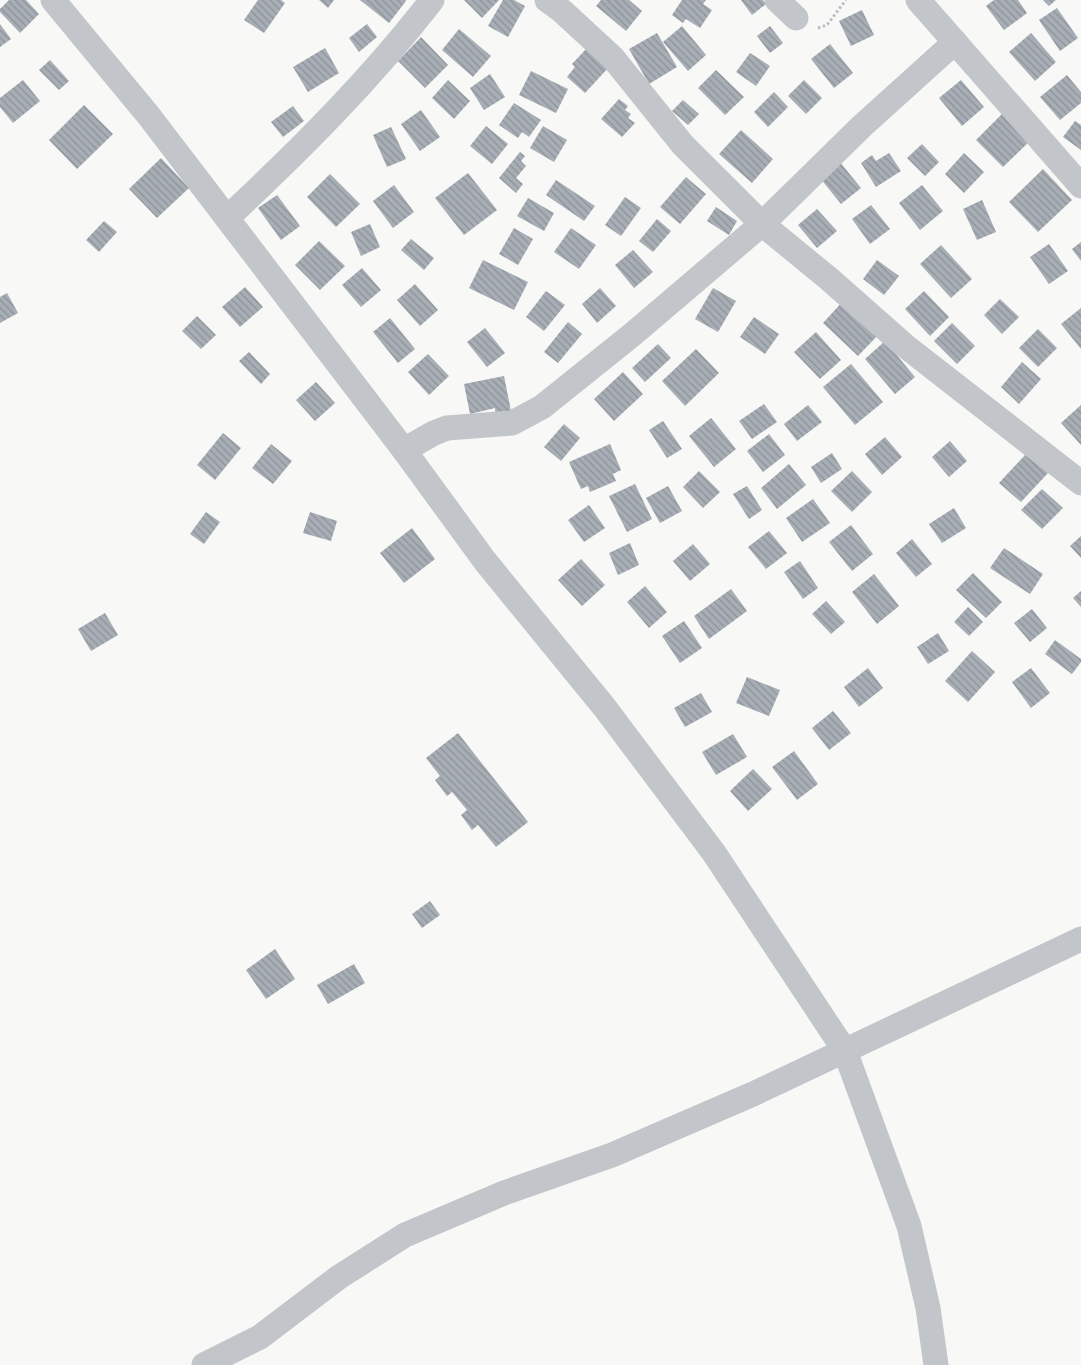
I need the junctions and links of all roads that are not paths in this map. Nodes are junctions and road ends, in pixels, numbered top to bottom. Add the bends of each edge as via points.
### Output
1 (432, 0) edge
2 (547, 0) edge
3 (777, 0) edge
4 (918, 0) edge
5 (63, 4) edge
6 (796, 18) road end
7 (955, 42) junction
8 (1081, 186) edge
9 (227, 218) junction
10 (762, 224) junction
11 (404, 450) junction
12 (1081, 483) edge
13 (1081, 939) edge
14 (845, 1051) junction
15 (204, 1365) edge
16 (936, 1365) edge

1 - 9 street via 363,82 292,157
2 - 10 street via 613,58 683,146
3 - 6 street
4 - 7 street
5 - 9 street
7 - 8 street
7 - 10 street via 862,126
9 - 11 street
10 - 11 street via 542,407 512,423 434,432
10 - 12 street via 904,345
11 - 14 street via 485,561 605,708 714,853
13 - 14 street
14 - 15 street via 612,1155 504,1193 405,1236 339,1277 260,1337
14 - 16 street via 909,1226 928,1308

